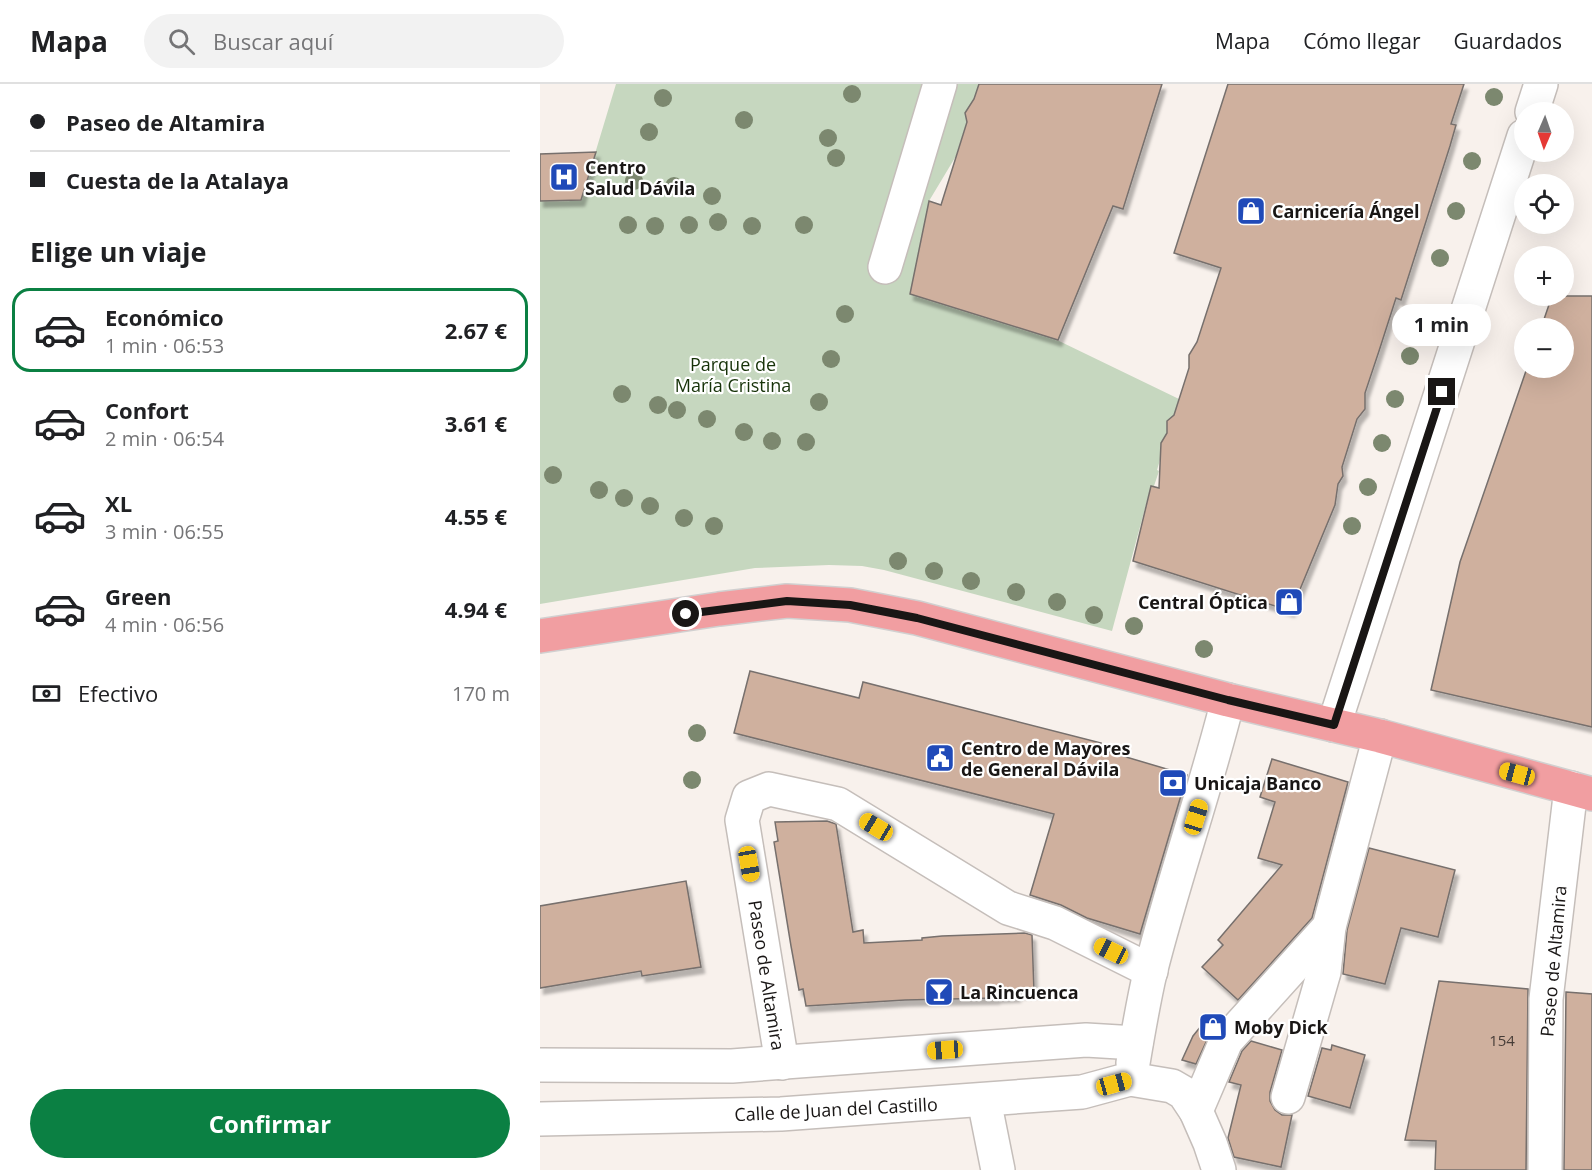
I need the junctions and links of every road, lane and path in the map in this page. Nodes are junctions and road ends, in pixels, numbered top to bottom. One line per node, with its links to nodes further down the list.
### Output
1 (940, 84): 5 (street)
2 (1541, 84): 3 (street)
3 (1535, 102)
4 (1516, 162): 8 (street)
5 (885, 267)
6 (540, 636): 7 (main road, Paseo de Altamira)
7 (1228, 700): 8 (main road, Paseo de Altamira); 12 (street)
8 (1334, 725): 9 (main road, Paseo de Altamira)
9 (1380, 736): 10 (main road, Paseo de Altamira); 11 (street)
10 (1582, 791): 23 (street, Paseo de Altamira)
11 (1329, 927): 17 (street); 19 (street)
12 (1150, 971): 13 (street); 14 (street, Paseo de Altamira)
13 (1136, 1043): 14 (street); 16 (street)
14 (782, 1063): 15 (street)
15 (540, 1065)
16 (1130, 1079): 18 (street, Calle de Juan del Castillo); 19 (street)
17 (1288, 1097)
18 (984, 1100): 20 (street, Calle de Juan del Castillo); 21 (street)
19 (1196, 1111): 22 (street)
20 (540, 1119)
21 (998, 1170)
22 (1220, 1170)
23 (1545, 1170)

